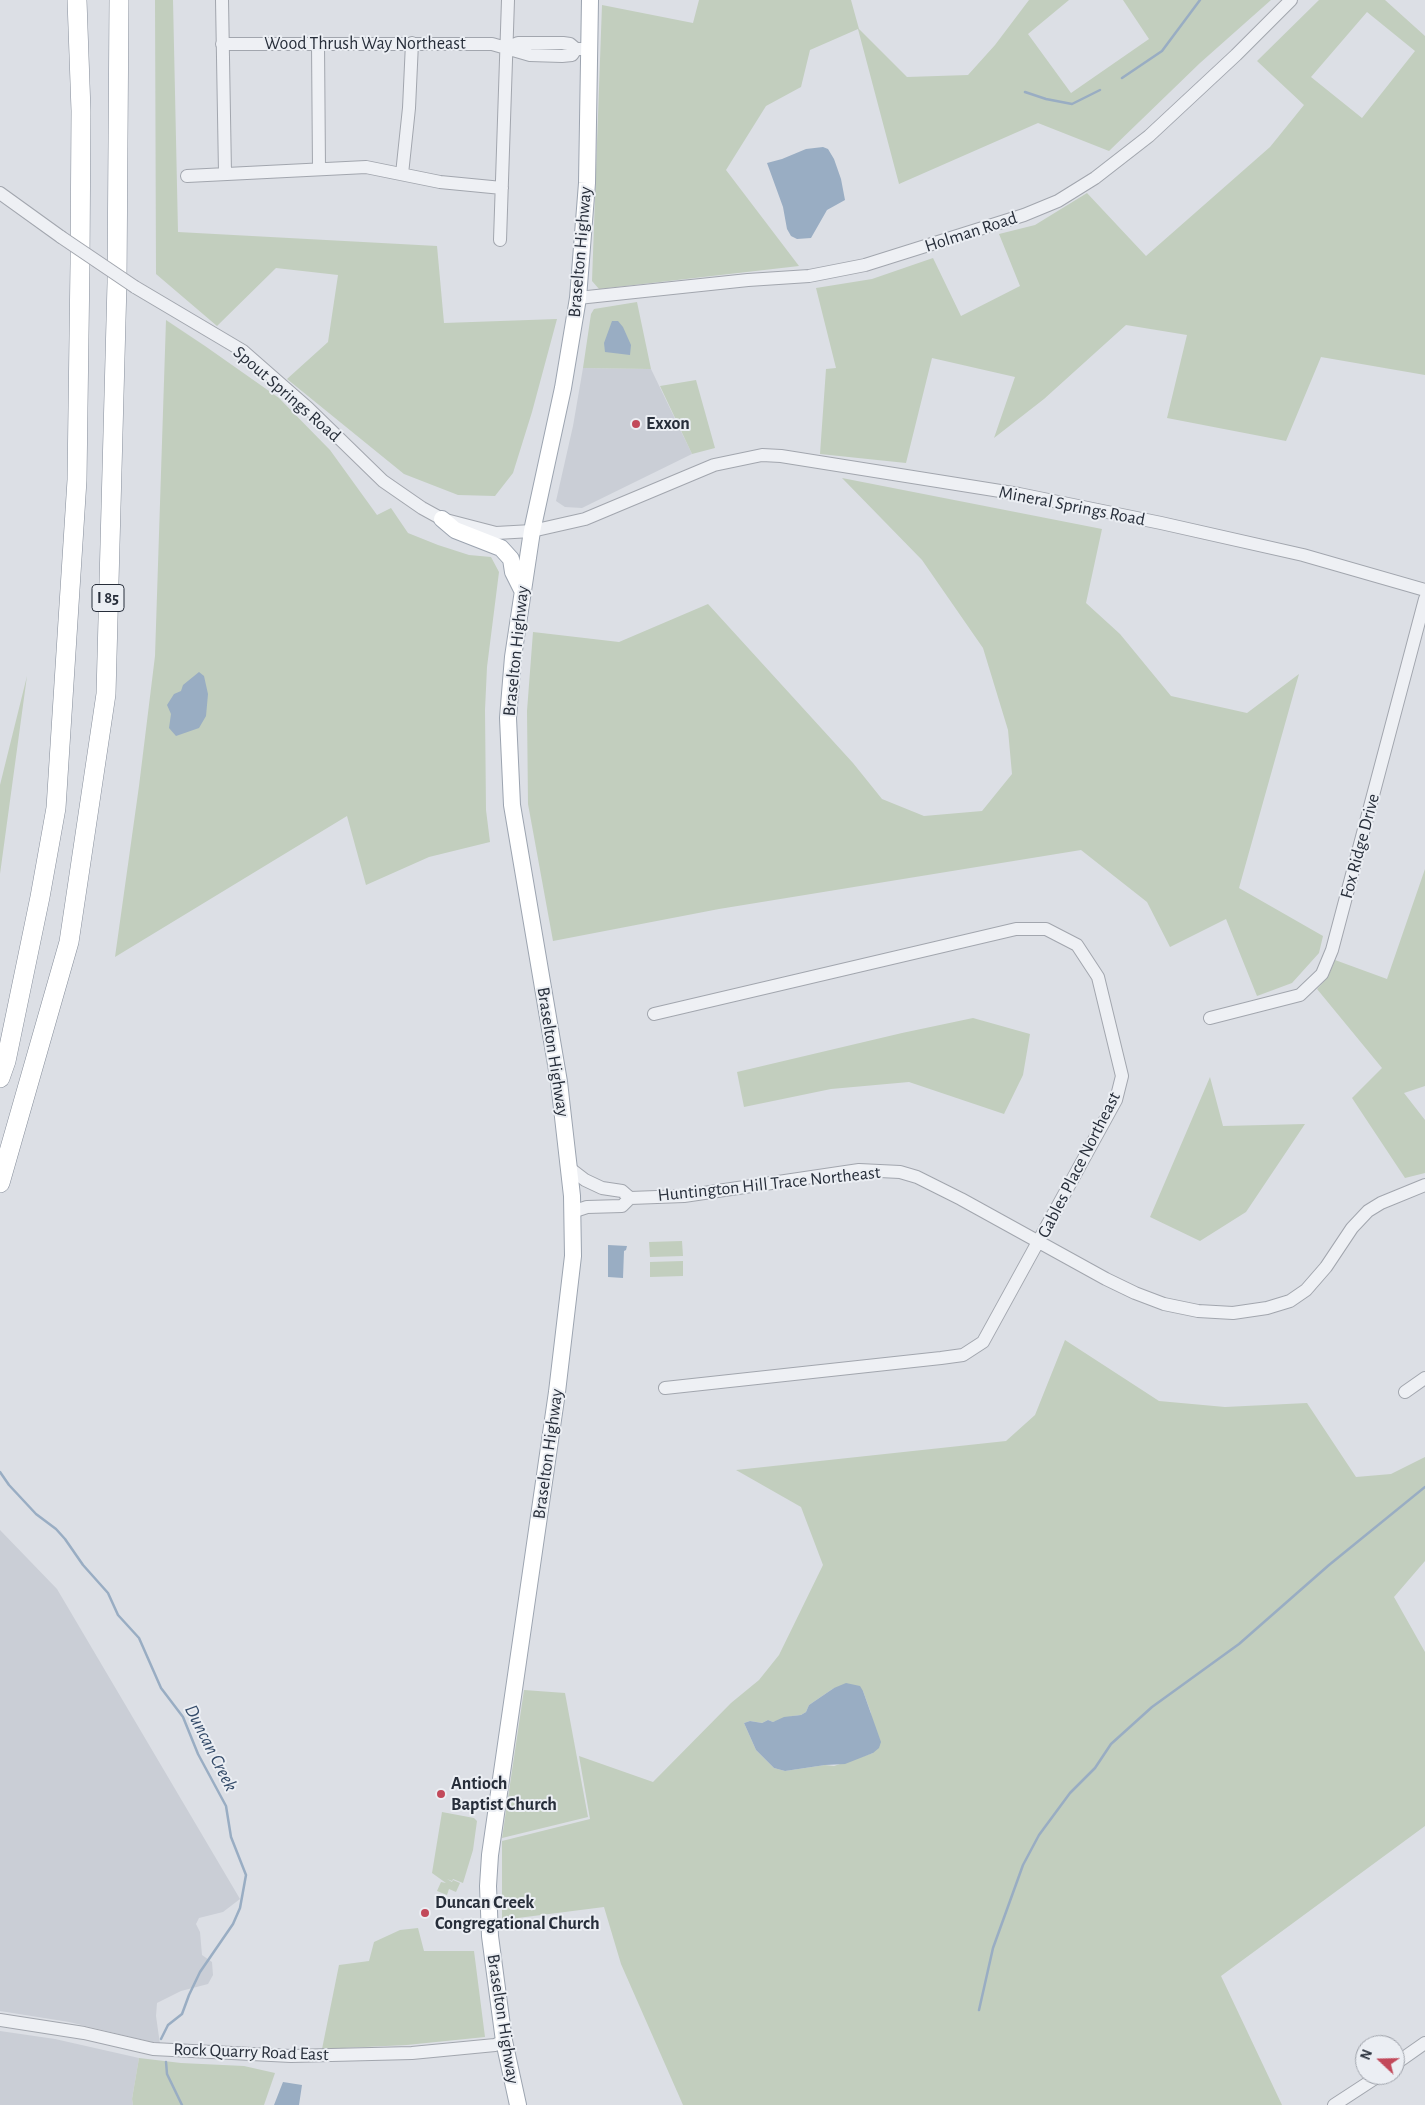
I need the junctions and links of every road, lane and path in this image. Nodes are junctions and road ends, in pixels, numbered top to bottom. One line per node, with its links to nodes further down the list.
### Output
1 (77, 0): 27 (highway, I 85)
2 (119, 0): 29 (highway, I 85)
3 (222, 0): 8 (street)
4 (508, 0): 10 (street)
5 (590, 0): 11 (main road, Braselton Highway)
6 (1291, 0): 19 (street, Holman Road)
7 (412, 43): 9 (street, Wood Thrush Way Northeast); 10 (street, Wood Thrush Way Northeast); 14 (street)
8 (222, 44): 9 (street, Wood Thrush Way Northeast); 13 (street)
9 (318, 44): 12 (street)
10 (506, 48): 11 (street); 16 (street)
11 (583, 49): 19 (main road, Braselton Highway)
12 (319, 168): 13 (street); 14 (street)
13 (225, 173): 15 (street)
14 (402, 174): 16 (street)
15 (187, 176)
16 (502, 188): 18 (street)
17 (0, 193): 20 (street, Spout Springs Road, bridge)
18 (500, 240)
19 (578, 298): 21 (main road, Braselton Highway)
20 (442, 519): 21 (street, Spout Springs Road); 22 (main road)
21 (532, 531): 22 (main road, Braselton Highway); 23 (street, Mineral Springs Road)
22 (522, 590): 28 (main road, Braselton Highway)
23 (1425, 590)
24 (1425, 599): 26 (street, Fox Ridge Drive)
25 (654, 1014): 33 (street, Gables Place Northeast)
26 (1210, 1018)
27 (0, 1078)
28 (568, 1167): 31 (street, Huntington Hill Trace Northeast); 32 (main road, Braselton Highway)
29 (0, 1183)
30 (1424, 1187): 33 (street, Huntington Hill Trace Northeast)
31 (630, 1198): 32 (street, Huntington Hill Trace Northeast); 33 (street, Huntington Hill Trace Northeast)
32 (572, 1212): 38 (main road, Braselton Highway)
33 (1040, 1242): 35 (street, Gables Place Northeast)
34 (1425, 1378): 36 (street)
35 (665, 1388)
36 (1405, 1392)
37 (0, 2020): 38 (street, Rock Quarry Road East)
38 (504, 2041): 42 (main road, Braselton Highway)
39 (1425, 2043): 40 (street)
40 (1405, 2057)
41 (1365, 2085): 43 (street)
42 (518, 2105)
43 (1334, 2105)

